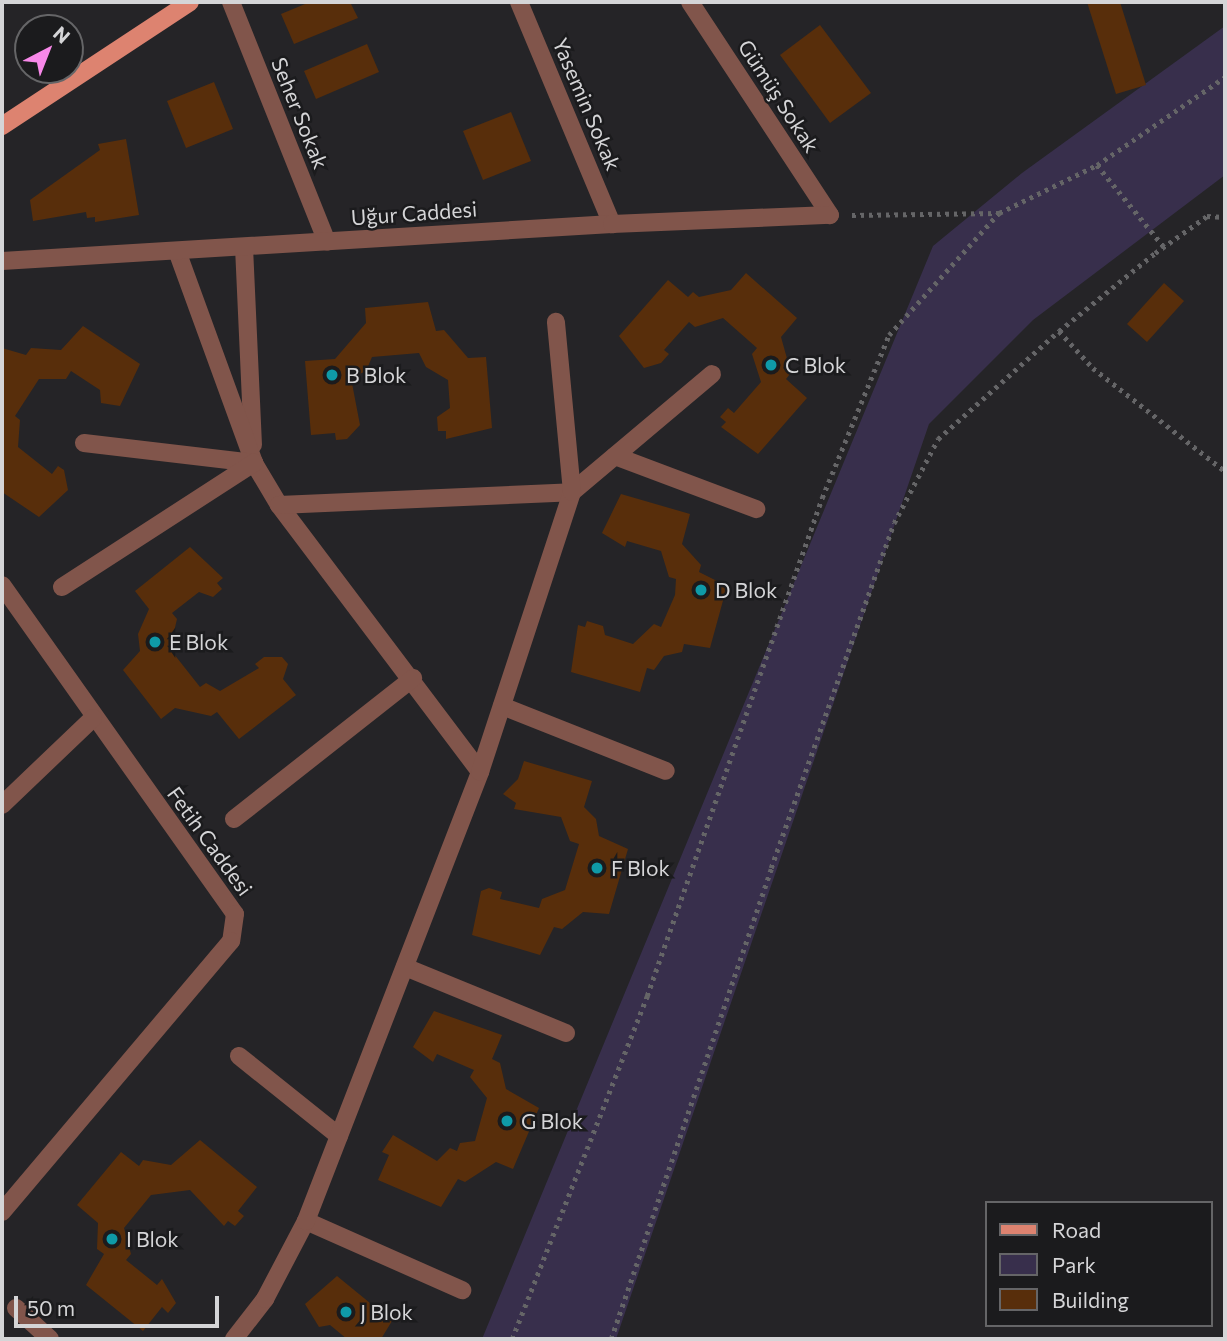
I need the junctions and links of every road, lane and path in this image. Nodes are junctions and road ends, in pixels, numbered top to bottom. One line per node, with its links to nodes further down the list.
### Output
1 (190, 2): 6 (main road)
2 (231, 2): 12 (street, Seher Sokak)
3 (519, 2): 11 (street, Yasemin Sokak)
4 (690, 2): 9 (street, Gümüş Sokak)
5 (1225, 77): 7 (path)
6 (2, 126)
7 (1097, 165): 8 (path); 14 (path)
8 (999, 213): 9 (path); 46 (path)
9 (830, 215): 11 (street, Uğur Caddesi)
10 (1225, 217): 14 (path)
11 (612, 223): 12 (street, Uğur Caddesi)
12 (327, 242): 13 (street, Uğur Caddesi)
13 (244, 247): 15 (street, Uğur Caddesi); 22 (street)
14 (1164, 247): 18 (path)
15 (177, 251): 16 (street, Uğur Caddesi); 22 (street)
16 (2, 261)
17 (556, 322): 24 (street)
18 (1059, 331): 23 (path); 47 (path)
19 (712, 374): 21 (street)
20 (84, 443): 22 (street)
21 (615, 456): 24 (street); 26 (street)
22 (254, 463): 25 (street); 28 (street)
23 (1225, 471)
24 (572, 492): 25 (street); 30 (street)
25 (279, 505): 29 (street)
26 (756, 509)
27 (2, 585): 31 (street, Fetih Caddesi)
28 (62, 587)
29 (413, 678): 33 (street); 35 (street)
30 (502, 706): 32 (street); 33 (street)
31 (93, 718): 34 (street); 40 (street, Fetih Caddesi)
32 (666, 771)
33 (480, 772): 36 (street)
34 (2, 805)
35 (234, 819)
36 (405, 967): 37 (street); 39 (street)
37 (566, 1032)
38 (239, 1055): 39 (street)
39 (339, 1136): 41 (street)
40 (2, 1212)
41 (306, 1221): 42 (street); 45 (street)
42 (462, 1290)
43 (16, 1308): 44 (street)
44 (50, 1339)
45 (234, 1339)
46 (512, 1339)
47 (611, 1339)

